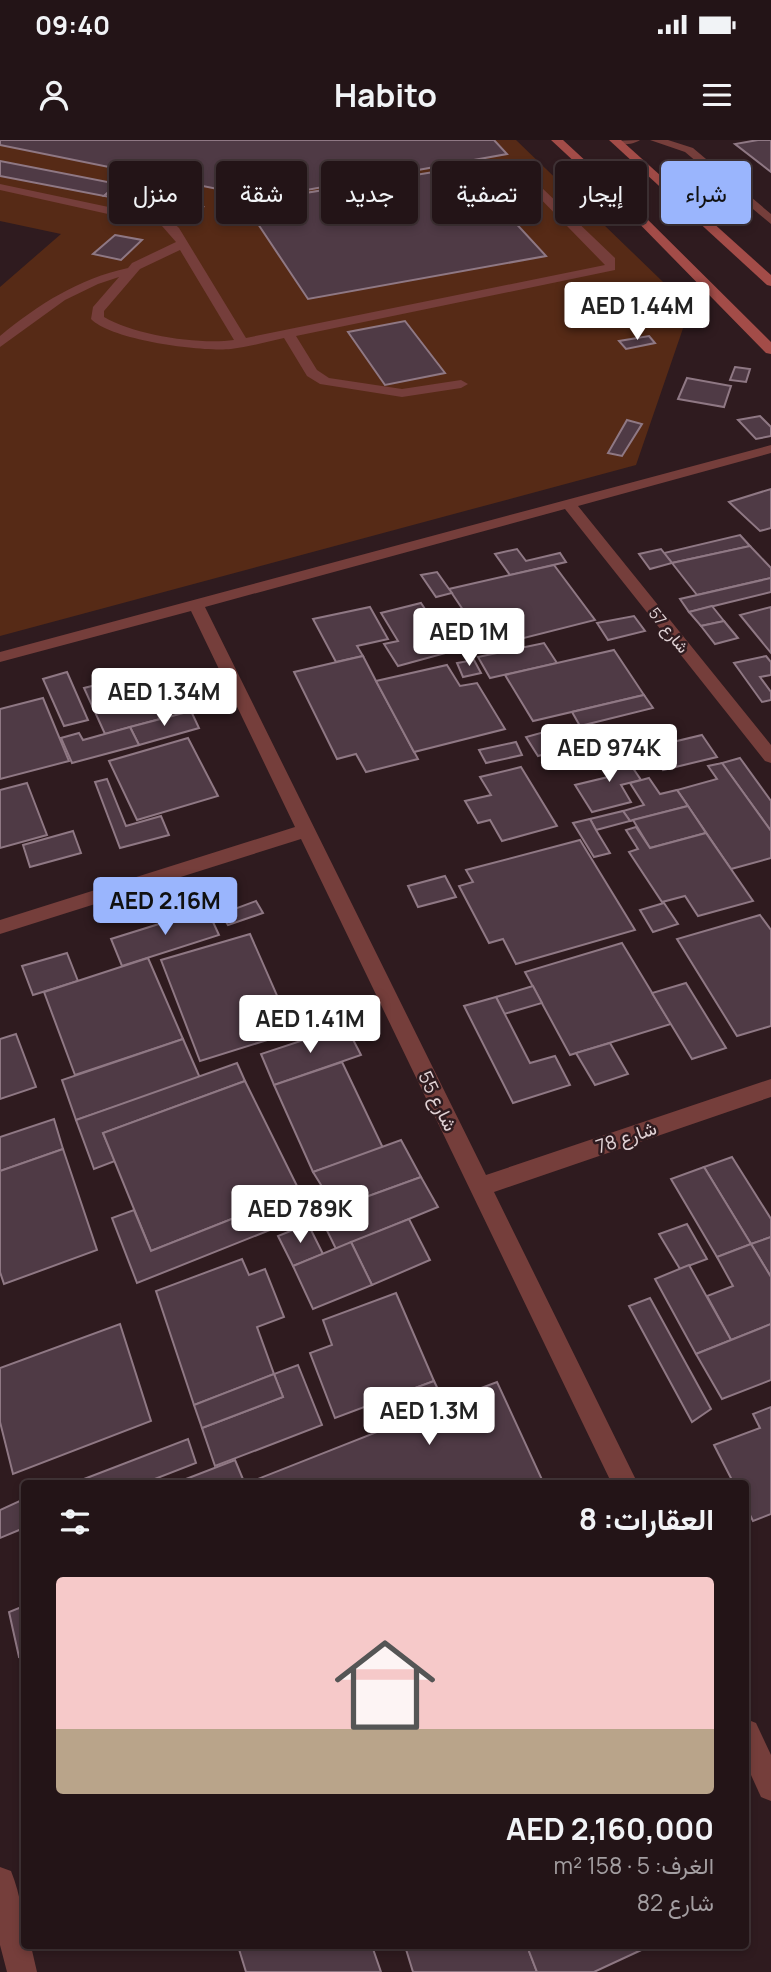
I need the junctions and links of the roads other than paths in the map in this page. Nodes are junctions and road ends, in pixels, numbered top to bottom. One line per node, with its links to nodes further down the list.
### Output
1 (557, 140): 6 (main road)
2 (634, 140): 4 (street)
3 (656, 140): 5 (street)
4 (616, 141): 15 (main road)
5 (675, 141): 10 (street)
6 (580, 161)
7 (0, 187): 13 (street)
8 (541, 193): 9 (street)
9 (555, 207)
10 (771, 220)
11 (572, 224): 16 (street)
12 (646, 224): 19 (main road)
13 (182, 244): 14 (street); 18 (street)
14 (131, 271): 17 (street); 18 (street)
15 (771, 282)
16 (288, 334): 18 (street); 20 (street)
17 (0, 343)
18 (243, 343)
19 (771, 350)
20 (461, 384)
21 (771, 449): 22 (street)
22 (568, 503): 23 (street); 25 (street, شارع 57)
23 (196, 605): 24 (street); 26 (street, شارع 55)
24 (0, 657)
25 (771, 757)
26 (306, 830): 27 (street); 29 (street, شارع 55)
27 (0, 927)
28 (771, 1088): 29 (street, شارع 78)
29 (480, 1187): 30 (street, شارع 55)
30 (623, 1480)
31 (749, 1739): 32 (street)
32 (769, 1776)
33 (0, 1882): 34 (street)
34 (22, 1972)

